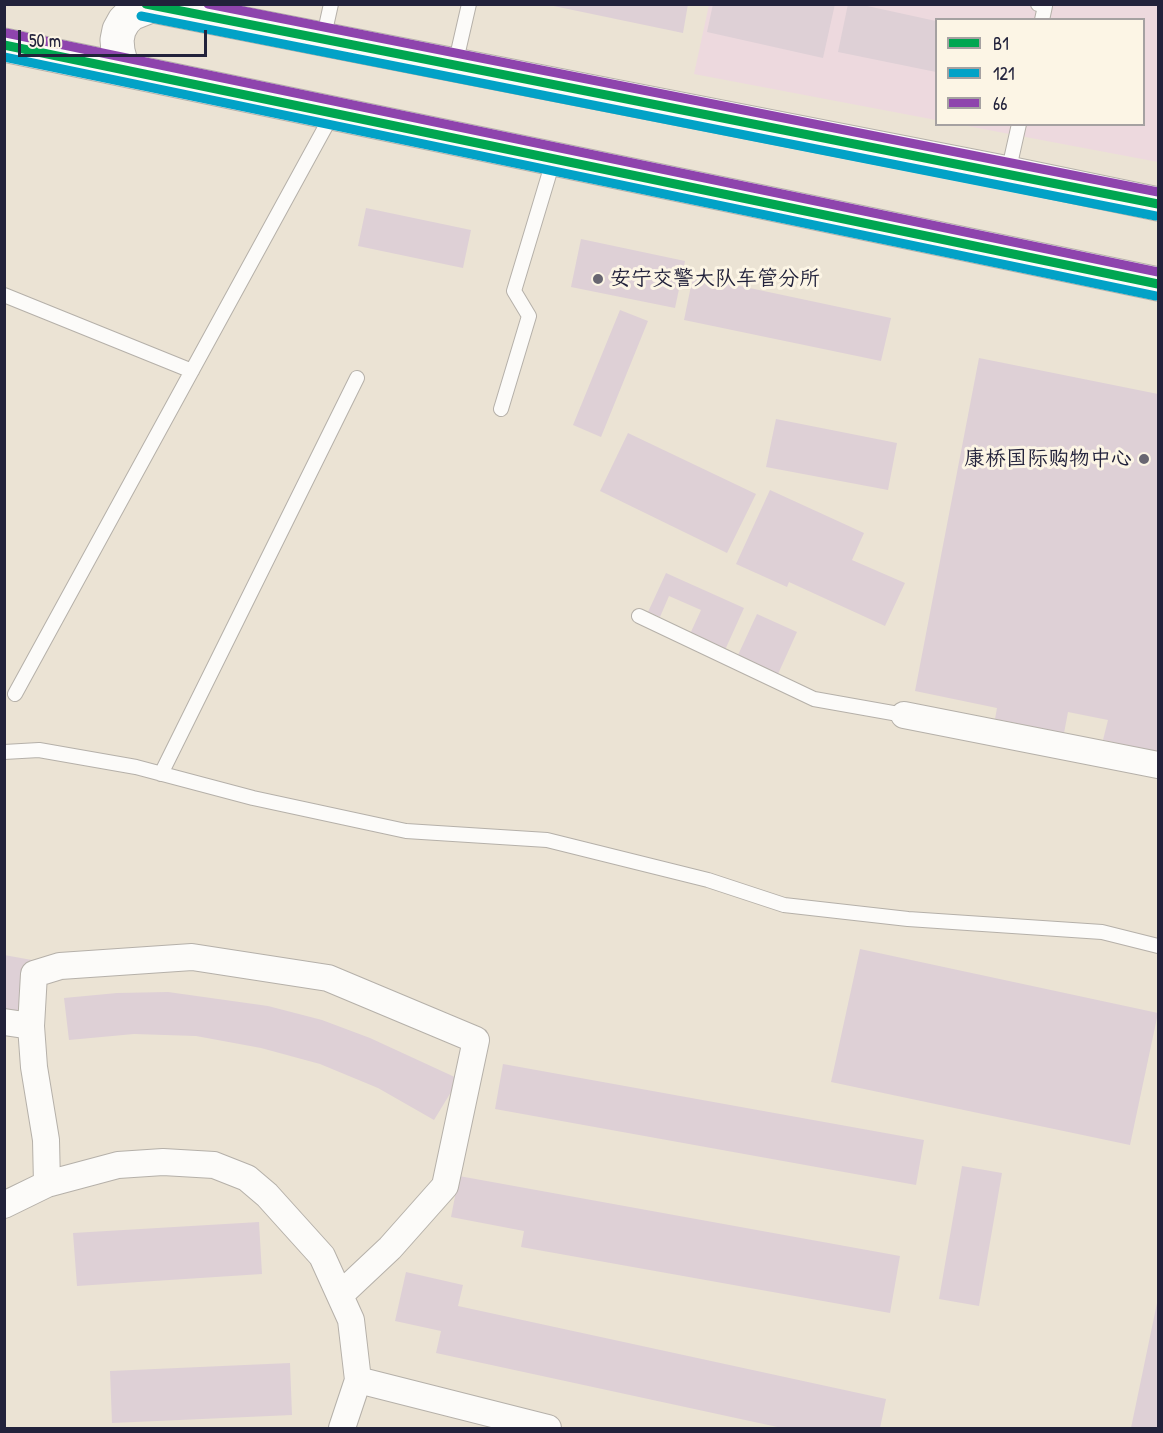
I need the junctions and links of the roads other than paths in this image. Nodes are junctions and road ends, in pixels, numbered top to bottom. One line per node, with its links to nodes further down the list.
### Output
1 (331, 4): 6 (lane)
2 (469, 4): 8 (lane)
3 (1038, 4): 5 (lane)
4 (147, 5): 6 (main road); 9 (main road)
5 (1042, 18)
6 (323, 40): 8 (main road)
7 (4, 45): 9 (main road)
8 (455, 65): 13 (main road)
9 (128, 70): 10 (main road)
10 (333, 113): 12 (main road); 17 (lane)
11 (1019, 126): 13 (lane)
12 (554, 158): 15 (main road); 19 (lane)
13 (1008, 172): 14 (main road)
14 (1158, 204)
15 (1158, 284)
16 (4, 295): 17 (lane)
17 (192, 371): 21 (lane)
18 (357, 378): 25 (lane)
19 (501, 409)
20 (639, 616): 22 (lane)
21 (15, 694)
22 (904, 715): 24 (street)
23 (4, 752): 25 (lane)
24 (1158, 765)
25 (161, 774): 26 (lane)
26 (1158, 946)
27 (4, 1022): 28 (street)
28 (31, 1026): 29 (street); 31 (street)
29 (47, 1184): 30 (street); 31 (street)
30 (4, 1205)
31 (340, 1295): 32 (street)
32 (358, 1380): 33 (street); 34 (street)
33 (342, 1428)
34 (548, 1428)

